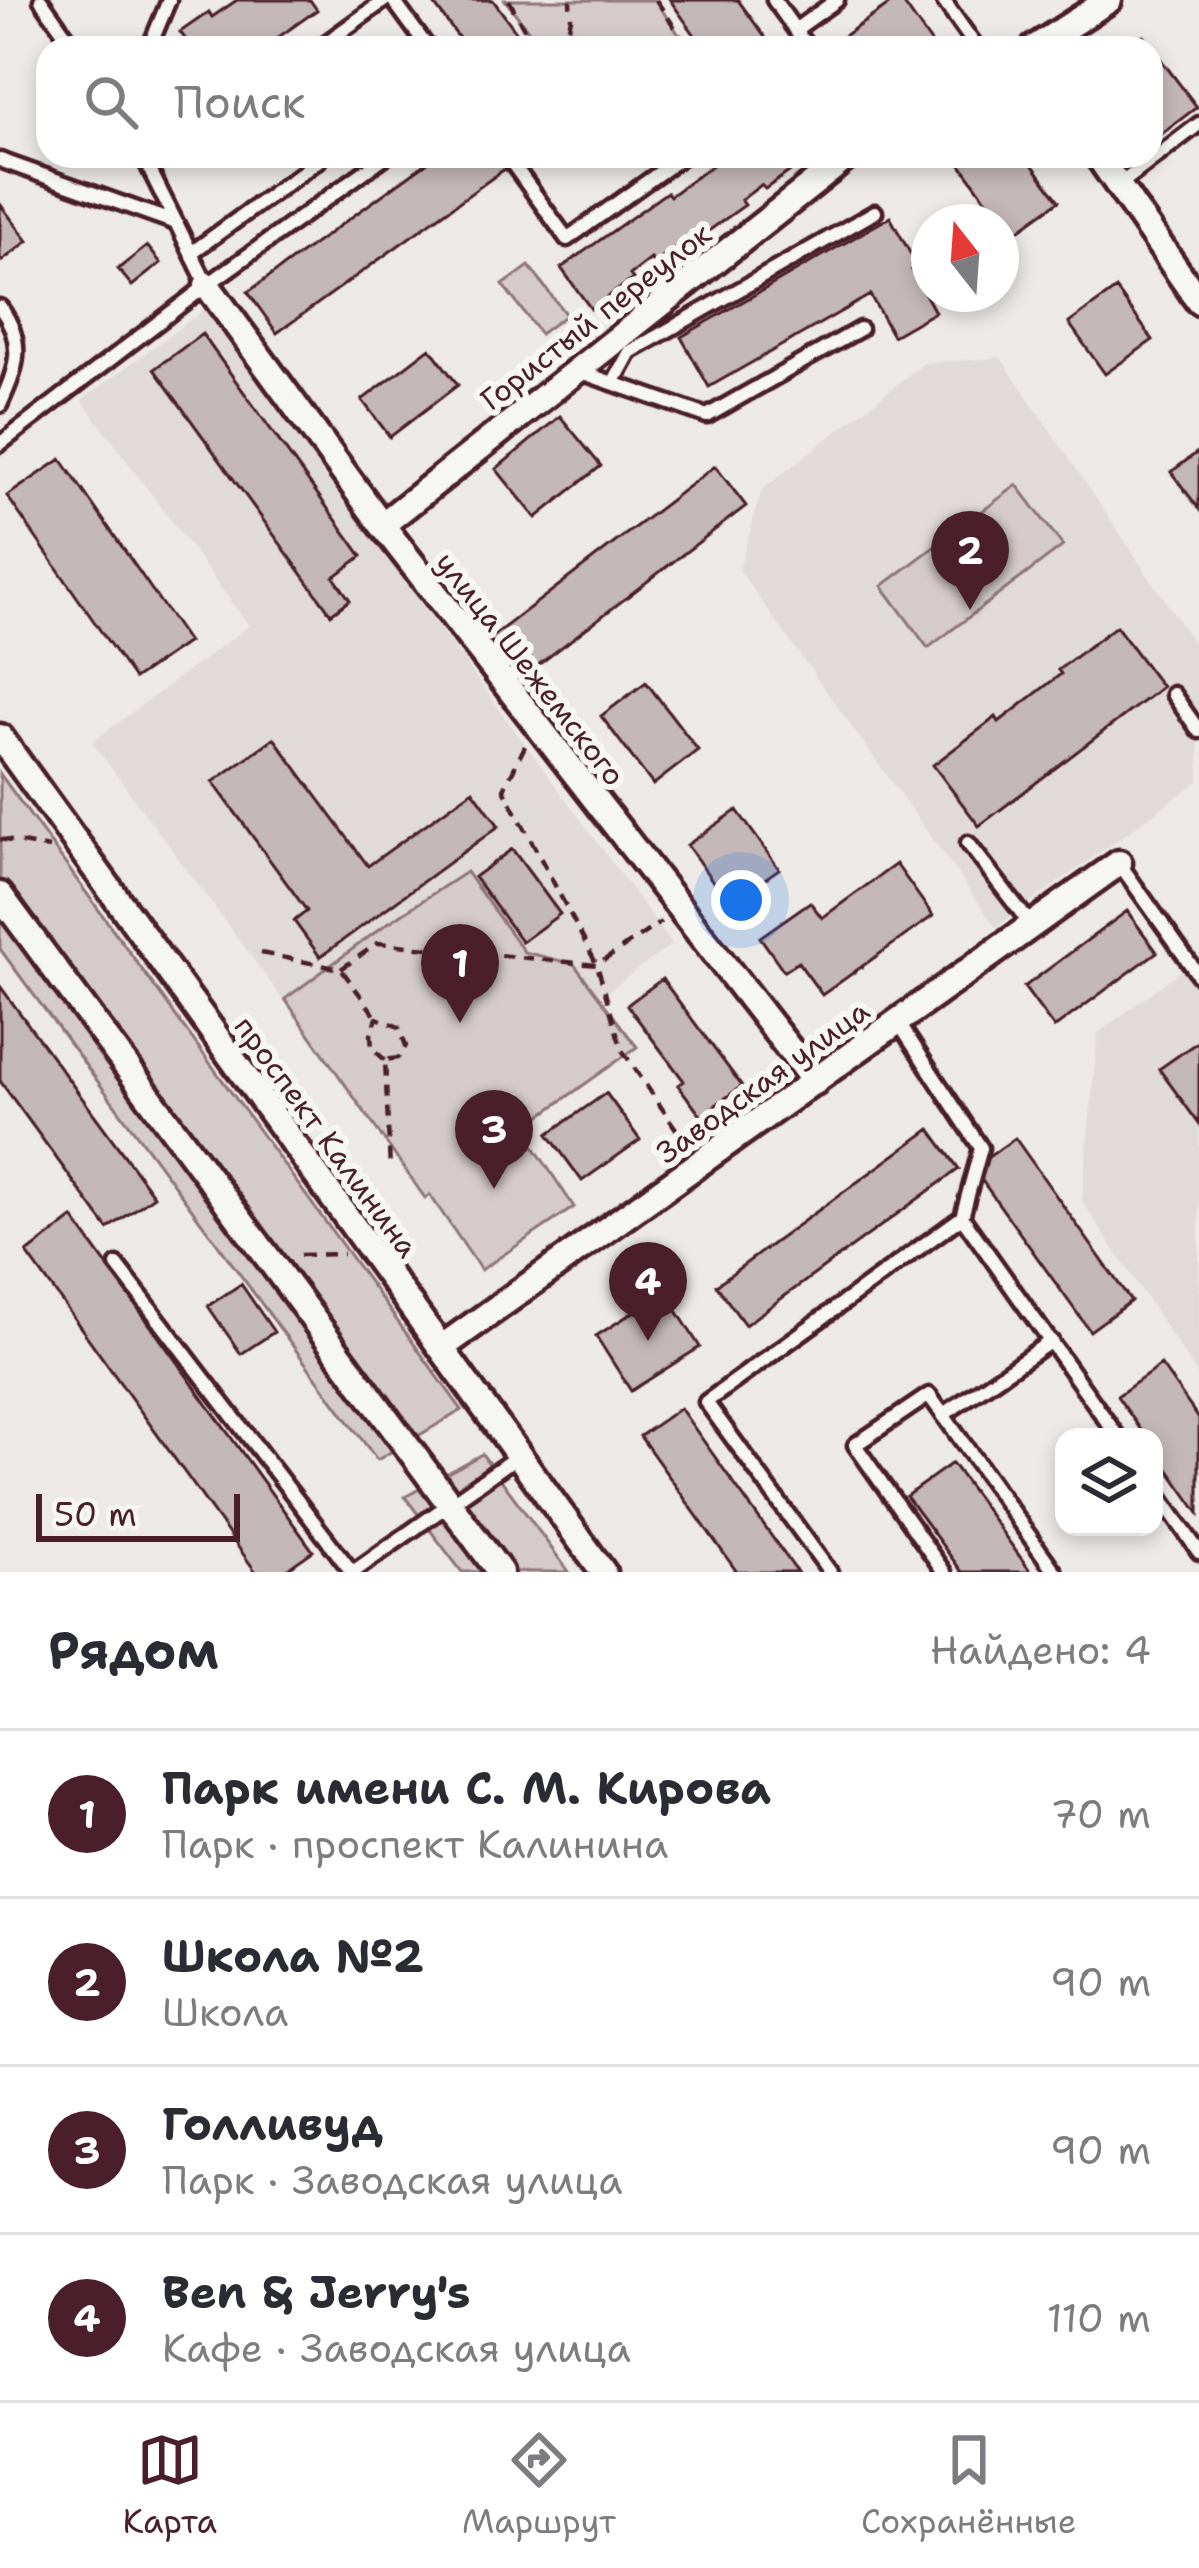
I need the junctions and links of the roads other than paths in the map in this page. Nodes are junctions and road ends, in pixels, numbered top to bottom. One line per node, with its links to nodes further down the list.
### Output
1 (41, 0): 9 (lane)
2 (169, 0): 10 (lane)
3 (389, 0): 11 (lane); 12 (lane)
4 (774, 0): 8 (lane)
5 (837, 0): 8 (lane)
6 (943, 0): 14 (lane)
7 (1109, 0): 15 (street)
8 (795, 30): 13 (lane)
9 (66, 36)
10 (153, 36)
11 (336, 36)
12 (418, 36)
13 (799, 36)
14 (968, 36)
15 (1053, 36)
16 (1199, 124): 17 (lane)
17 (1163, 151)
18 (0, 160): 29 (lane)
19 (149, 168): 29 (lane)
20 (308, 168): 30 (lane)
21 (369, 168): 31 (lane)
22 (515, 168): 23 (lane)
23 (666, 168)
24 (833, 168): 35 (street, Гористый переулок)
25 (1106, 168): 27 (street)
26 (1141, 168): 27 (lane)
27 (1119, 185): 32 (street)
28 (875, 212): 36 (lane)
29 (176, 223): 30 (lane)
30 (191, 253): 31 (lane)
31 (207, 285): 38 (lane); 39 (street, улица Шежемского)
32 (1199, 302)
33 (0, 307): 37 (lane)
34 (860, 329): 36 (lane)
35 (577, 370): 36 (lane); 39 (street, Гористый переулок)
36 (613, 383)
37 (0, 405)
38 (2, 438)
39 (382, 525): 49 (street, улица Шежемского)
40 (1173, 694): 41 (lane)
41 (1199, 731)
42 (0, 737): 53 (street, проспект Калинина)
43 (968, 843): 46 (lane)
44 (1119, 863): 46 (street, Заводская улица); 47 (lane)
45 (0, 895): 58 (street)
46 (1031, 926): 48 (street, Заводская улица)
47 (1199, 976)
48 (898, 1022): 49 (street, Заводская улица); 50 (lane)
49 (815, 1082): 53 (street, Заводская улица)
50 (962, 1216): 52 (lane); 63 (lane)
51 (117, 1265): 60 (lane)
52 (1051, 1341): 54 (lane); 55 (lane)
53 (441, 1348): 56 (street, проспект Калинина)
54 (944, 1415): 64 (lane); 65 (lane)
55 (1112, 1428)
56 (519, 1456): 58 (lane); 62 (street, проспект Калинина)
57 (1163, 1501): 59 (lane)
58 (449, 1504): 60 (lane); 61 (street)
59 (1199, 1552)
60 (352, 1572)
61 (500, 1572)
62 (603, 1572)
63 (830, 1572)
64 (944, 1572)
65 (1055, 1572)

